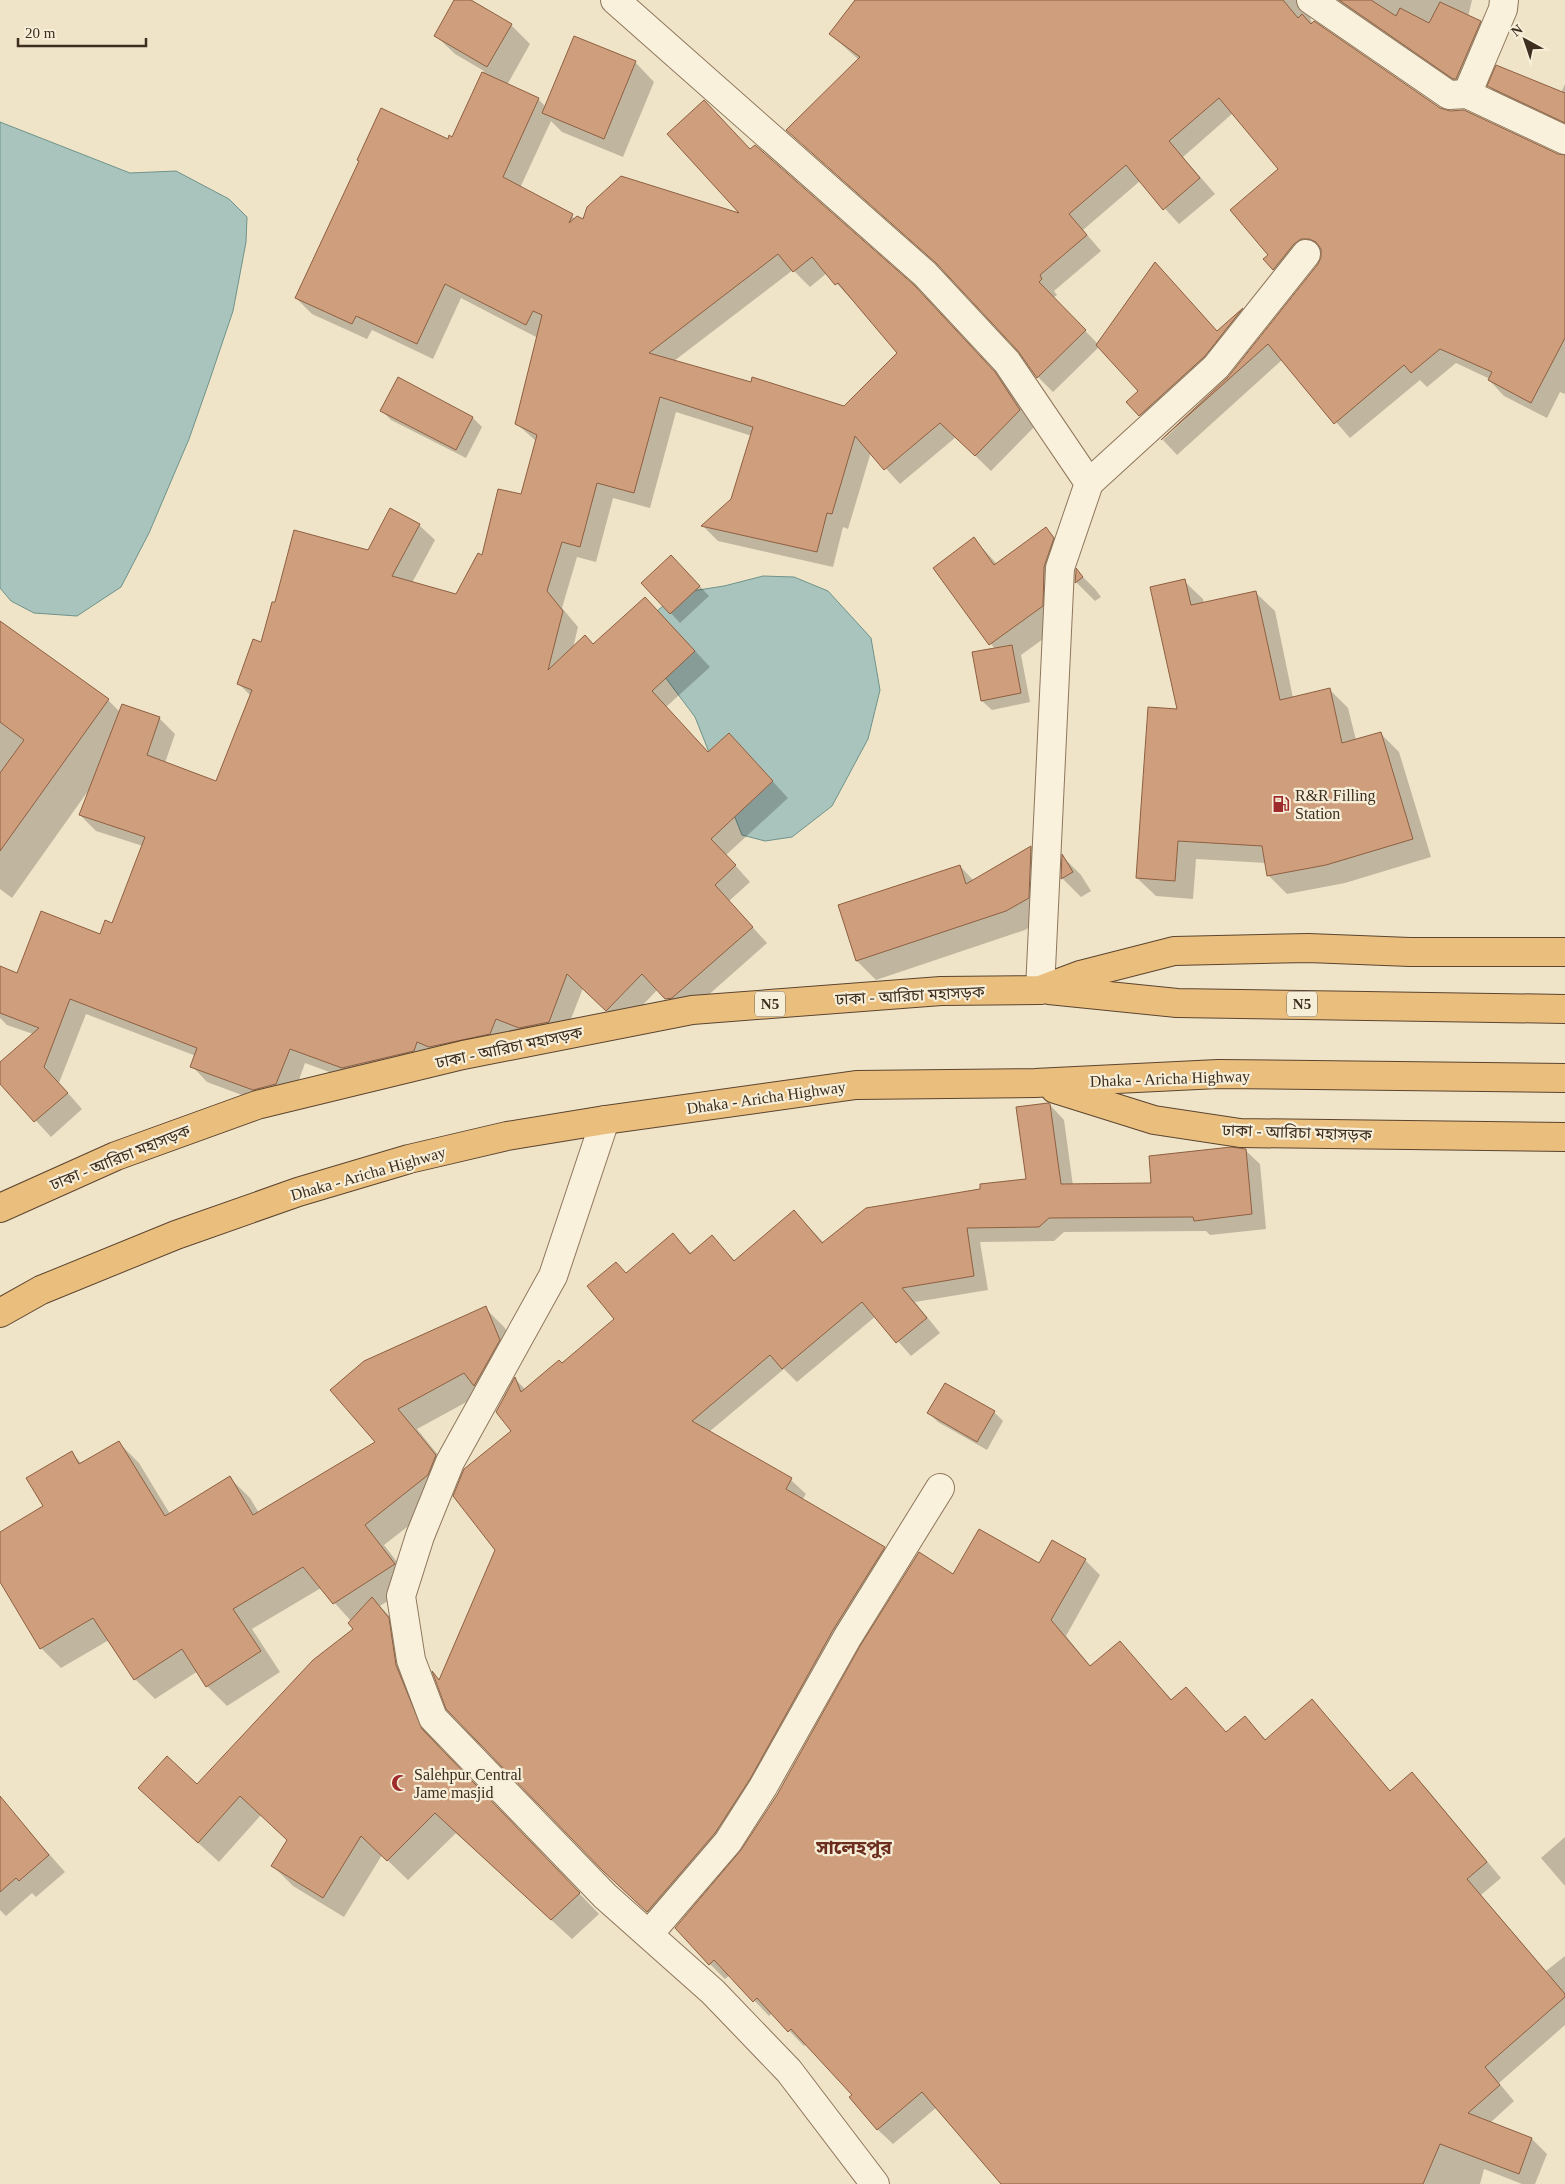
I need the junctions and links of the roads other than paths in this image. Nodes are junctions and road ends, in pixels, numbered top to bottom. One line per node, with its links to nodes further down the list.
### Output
1 (615, 0): 7 (street)
2 (1311, 0): 4 (street)
3 (1504, 0): 4 (street)
4 (1467, 94): 5 (street)
5 (1565, 140)
6 (1306, 254): 7 (street)
7 (1089, 483): 9 (street)
8 (1565, 952): 9 (highway, ঢাকা - আরিচা মহাসড়ক / N5)
9 (1040, 990): 10 (highway, ঢাকা - আরিচা মহাসড়ক / N5); 15 (highway, ঢাকা - আরিচা মহাসড়ক / N5)
10 (1565, 1008)
11 (1565, 1078): 12 (highway, Dhaka - Aricha Highway)
12 (1035, 1083): 13 (highway, Dhaka - Aricha Highway); 14 (highway, ঢাকা - আরিচা মহাসড়ক)
13 (605, 1120): 16 (highway, Dhaka - Aricha Highway); 18 (street)
14 (1565, 1137)
15 (0, 1208)
16 (0, 1313)
17 (940, 1488): 18 (street)
18 (649, 1934): 19 (street)
19 (875, 2184)

